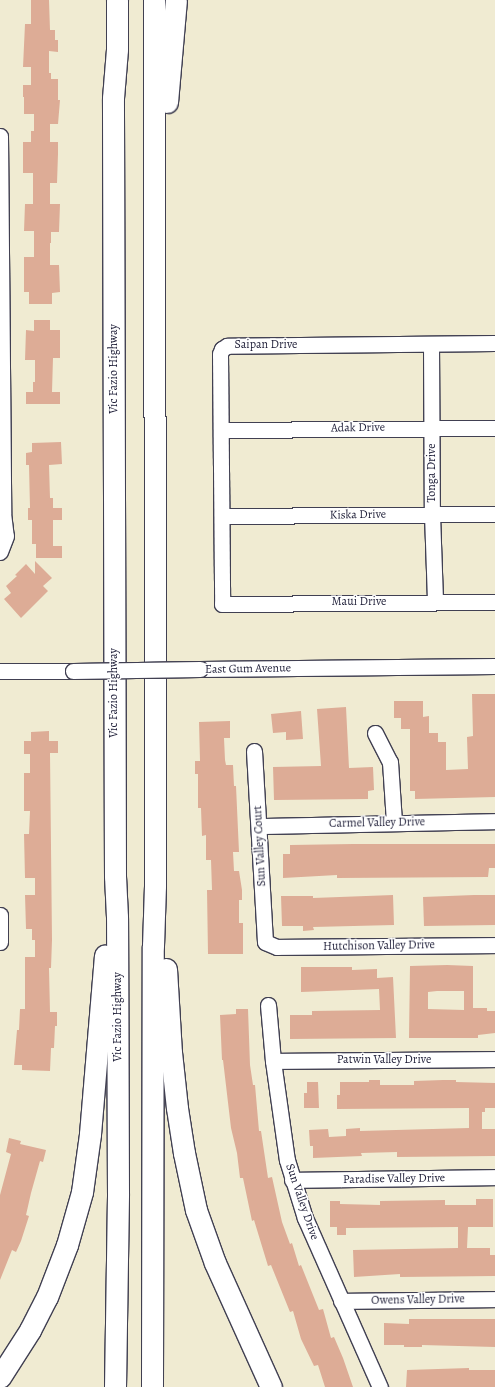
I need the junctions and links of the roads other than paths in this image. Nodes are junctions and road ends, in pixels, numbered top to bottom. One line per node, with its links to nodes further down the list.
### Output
1 (102, 0): 5 (highway)
2 (117, 0): 5 (highway, Vic Fazio Highway)
3 (154, 0): 7 (highway)
4 (176, 0): 7 (highway)
5 (113, 98): 28 (highway, Vic Fazio Highway)
6 (0, 136): 8 (street)
7 (155, 204): 29 (highway)
8 (1, 236): 17 (street)
9 (495, 343): 10 (street, Saipan Drive)
10 (431, 344): 11 (street, Tonga Drive); 13 (street, Saipan Drive)
11 (433, 428): 12 (street, Adak Drive); 13 (street, Adak Drive); 14 (street, Tonga Drive)
12 (495, 428)
13 (221, 430): 16 (street, Saipan Drive)
14 (432, 514): 15 (street, Kiska Drive); 16 (street, Kiska Drive); 18 (street, Tonga Drive)
15 (495, 514)
16 (222, 516): 20 (street, Saipan Drive)
17 (0, 552)
18 (435, 602): 19 (street, Maui Drive); 20 (street, Maui Drive)
19 (495, 602)
20 (222, 604)
21 (495, 666): 22 (street, East Gum Avenue, bridge)
22 (0, 671)
23 (375, 733): 26 (street)
24 (254, 751): 27 (street, Sun Valley Court)
25 (495, 821): 26 (street, Carmel Valley Drive)
26 (394, 822): 27 (street, Carmel Valley Drive)
27 (259, 826): 33 (street, Sun Valley Court)
28 (114, 876): 42 (highway); 43 (highway, Vic Fazio Highway)
29 (155, 886): 44 (highway); 45 (highway)
30 (0, 915): 31 (street)
31 (0, 936): 32 (street)
32 (0, 942)
33 (265, 942): 34 (street, Hutchison Valley Drive)
34 (495, 945)
35 (268, 1005): 37 (street, Sun Valley Drive)
36 (495, 1059): 37 (street, Patwin Valley Drive)
37 (273, 1061): 39 (street, Sun Valley Drive)
38 (495, 1177): 39 (street, Paradise Valley Drive)
39 (292, 1180): 41 (street, Sun Valley Drive)
40 (495, 1299): 41 (street, Owens Valley Drive)
41 (341, 1301): 46 (street, Sun Valley Drive)
42 (0, 1377)
43 (115, 1387)
44 (152, 1387)
45 (271, 1387)
46 (380, 1387)

